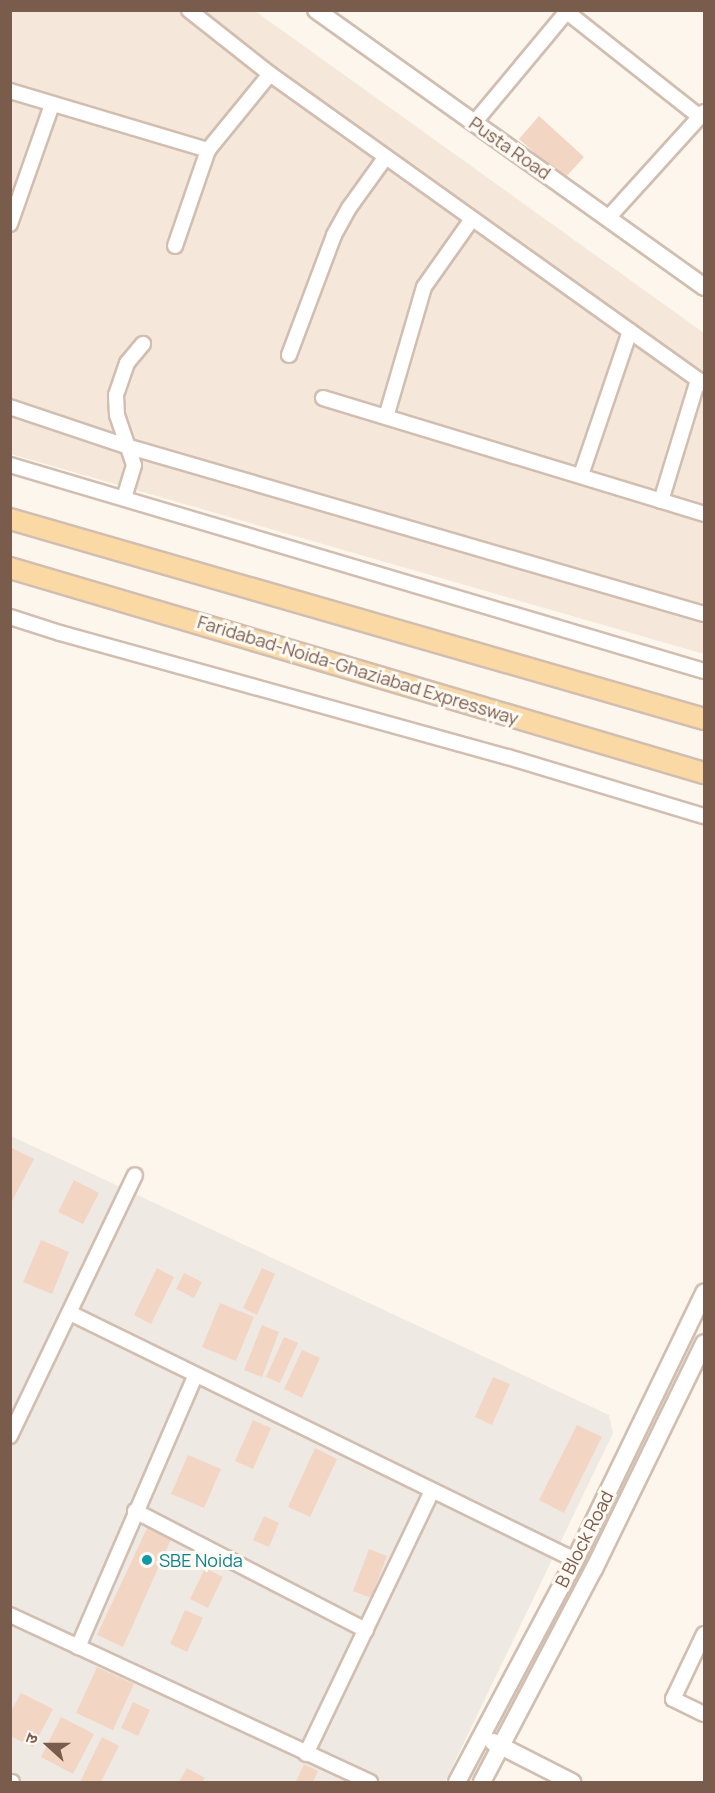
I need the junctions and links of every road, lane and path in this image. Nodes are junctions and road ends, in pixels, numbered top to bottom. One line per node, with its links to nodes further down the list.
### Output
1 (189, 10): 4 (street)
2 (316, 10): 8 (street, Pusta Road)
3 (568, 11): 7 (street); 8 (street)
4 (270, 74): 9 (street); 10 (street)
5 (10, 91): 6 (street)
6 (52, 105): 9 (street); 13 (street)
7 (702, 114): 11 (street)
8 (474, 123): 11 (street, Pusta Road)
9 (208, 150): 14 (street)
10 (386, 158): 12 (street); 18 (street)
11 (608, 218): 15 (street, Pusta Road)
12 (472, 219): 16 (street); 22 (street)
13 (11, 224)
14 (175, 246)
15 (705, 286)
16 (630, 332): 19 (street); 25 (street)
17 (143, 344): 23 (street)
18 (289, 355)
19 (701, 382): 27 (street)
20 (323, 398): 22 (street)
21 (10, 407): 23 (street)
22 (386, 417): 25 (street)
23 (126, 446): 26 (street); 31 (street)
24 (10, 465): 26 (street)
25 (581, 475): 27 (street)
26 (124, 498): 33 (street)
27 (662, 501): 28 (street)
28 (705, 514)
29 (10, 519): 34 (main road)
30 (10, 568): 35 (main road, Faridabad-Noida-Ghaziabad Expressway)
31 (705, 614)
32 (10, 617): 36 (street)
33 (705, 671)
34 (705, 719)
35 (705, 773)
36 (705, 816)
37 (135, 1175): 39 (street)
38 (705, 1293): 45 (street, B Block Road)
39 (70, 1313): 41 (street); 42 (street)
40 (705, 1343): 52 (street, B Block Road)
41 (195, 1376): 43 (street); 44 (street)
42 (10, 1436)
43 (432, 1491): 45 (street); 47 (street)
44 (135, 1511): 47 (street); 49 (street)
45 (574, 1560): 51 (street, B Block Road)
46 (10, 1616): 49 (street)
47 (366, 1630): 53 (street)
48 (705, 1634): 50 (street)
49 (78, 1647): 53 (street)
50 (705, 1714)
51 (482, 1736): 52 (street); 54 (street, B Block Road)
52 (502, 1747): 55 (street, B Block Road); 57 (street)
53 (306, 1754): 56 (street)
54 (460, 1775): 55 (street)
55 (487, 1781)
56 (370, 1782)
57 (572, 1782)

